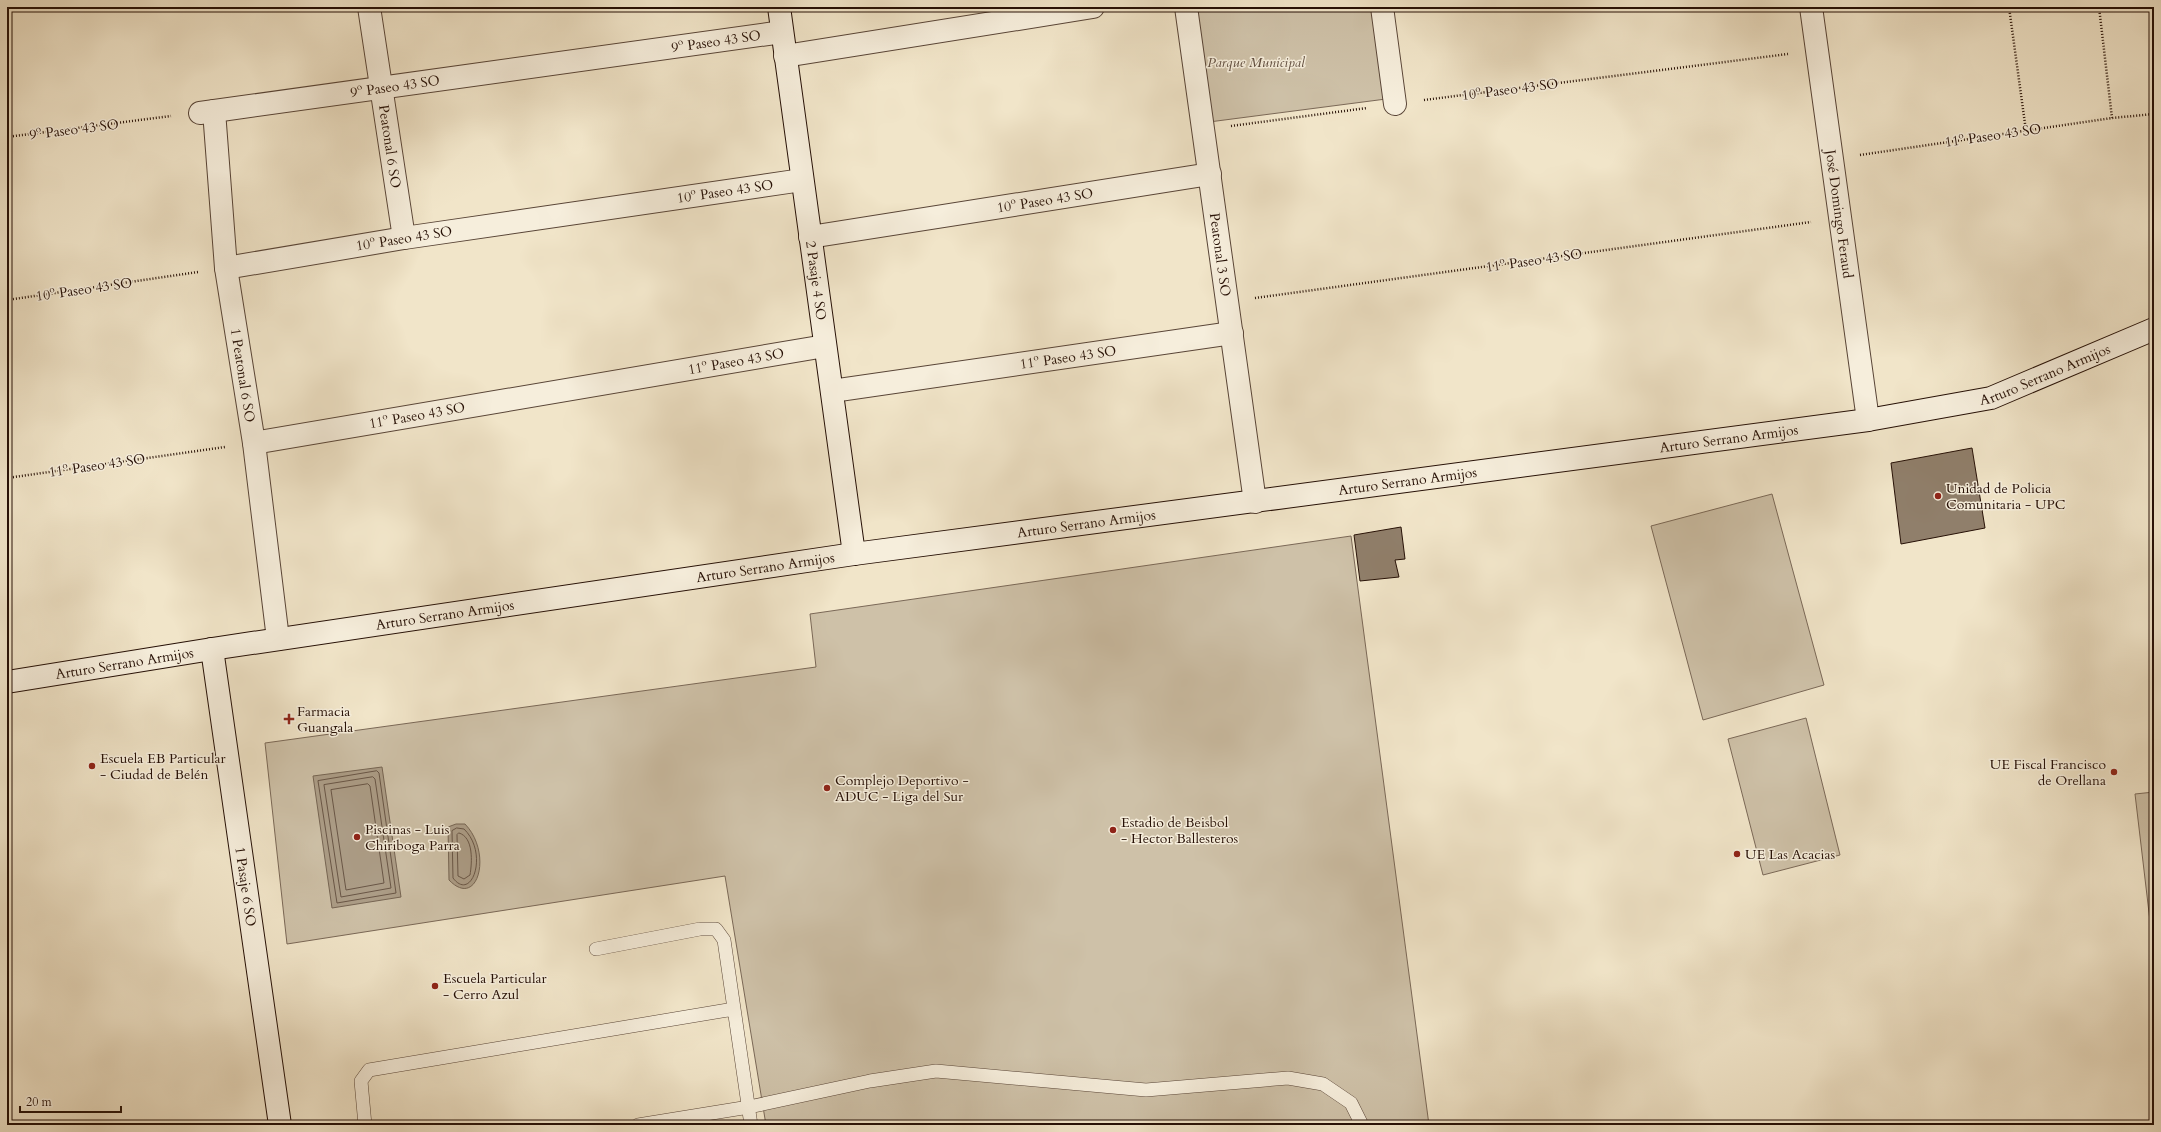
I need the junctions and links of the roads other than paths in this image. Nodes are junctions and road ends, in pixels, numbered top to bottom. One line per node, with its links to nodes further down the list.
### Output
1 (369, 7): 9 (street, Peatonal 6 SO)
2 (778, 7): 7 (street, 2 Pasaje 4 SO)
3 (1093, 7): 8 (street)
4 (1186, 7): 12 (street, Peatonal 3 SO)
5 (1382, 7): 10 (street)
6 (1811, 7): 21 (street, José Domingo Feraud)
7 (782, 32): 8 (street, 2 Pasaje 4 SO); 9 (street, 9º Paseo 43 SO)
8 (785, 56): 13 (street, 2 Pasaje 4 SO)
9 (381, 88): 11 (street, 9º Paseo 43 SO); 15 (street, Peatonal 6 SO)
10 (1395, 104)
11 (207, 112): 16 (street, 1 Peatonal 6 SO)
12 (1210, 174): 14 (street, 10º Paseo 43 SO); 18 (street, Peatonal 3 SO)
13 (802, 180): 14 (street, 2 Pasaje 4 SO); 15 (street, 10º Paseo 43 SO)
14 (810, 237): 19 (street, 2 Pasaje 4 SO)
15 (404, 238): 16 (street, 10º Paseo 43 SO)
16 (226, 268): 22 (street, 1 Peatonal 6 SO)
17 (2154, 329): 21 (street, Arturo Serrano Armijos)
18 (1232, 333): 20 (street, 11º Paseo 43 SO); 23 (street, Peatonal 3 SO)
19 (826, 346): 20 (street, 2 Pasaje 4 SO); 22 (street, 11º Paseo 43 SO)
20 (832, 392): 24 (street, 2 Pasaje 4 SO)
21 (1868, 420): 23 (street, Arturo Serrano Armijos)
22 (254, 443): 25 (street, 1 Peatonal 6 SO)
23 (1255, 502): 24 (street, Arturo Serrano Armijos)
24 (854, 554): 25 (street, Arturo Serrano Armijos)
25 (278, 639): 26 (street, Arturo Serrano Armijos)
26 (212, 649): 27 (street, Arturo Serrano Armijos); 31 (street, 1 Pasaje 6 SO)
27 (7, 682)
28 (596, 949): 29 (lane)
29 (734, 1009): 30 (lane); 32 (lane)
30 (749, 1108): 33 (lane); 34 (lane); 35 (lane)
31 (280, 1125)
32 (365, 1125)
33 (638, 1125)
34 (751, 1125)
35 (1362, 1125)

